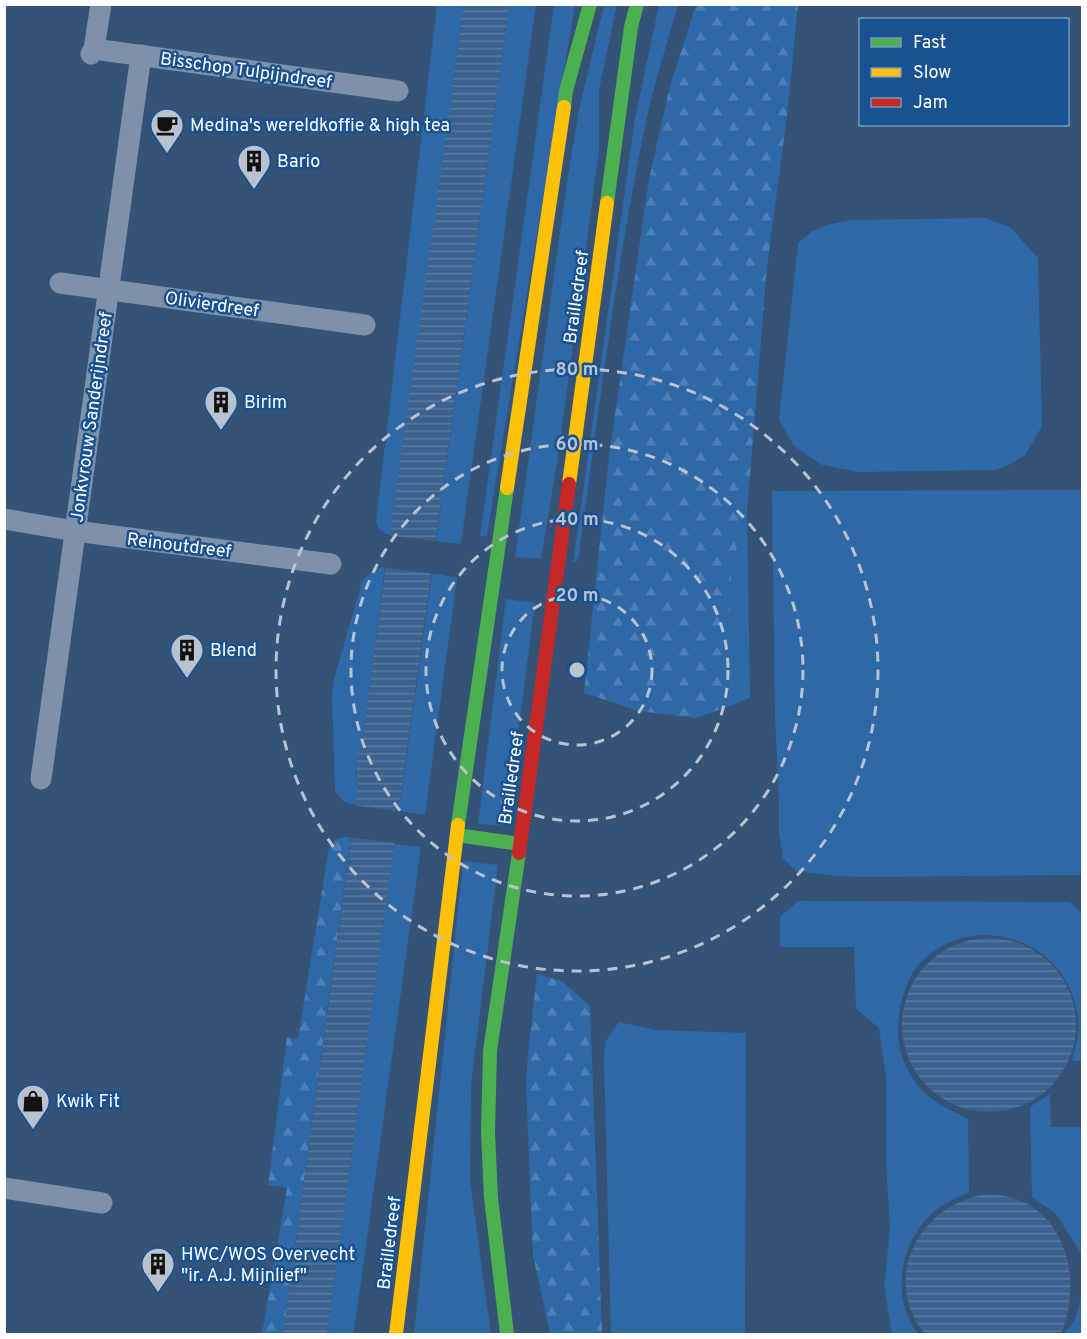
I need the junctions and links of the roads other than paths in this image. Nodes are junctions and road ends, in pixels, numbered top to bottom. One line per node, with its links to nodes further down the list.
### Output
1 (101, 4): 4 (street, Bisschop Tulpijndreef)
2 (590, 4): 13 (main road, Brailledreef)
3 (637, 4): 14 (main road, Brailledreef)
4 (141, 55): 5 (street, Bisschop Tulpijndreef); 7 (street, Jonkvrouw Sanderijndreef)
5 (398, 91)
6 (60, 283): 7 (street, Olivierdreef)
7 (109, 289): 8 (street, Olivierdreef); 10 (street, Jonkvrouw Sanderijndreef)
8 (365, 325)
9 (4, 519): 10 (street, Reinoutdreef)
10 (75, 531): 11 (street, Reinoutdreef); 12 (street, Jonkvrouw Sanderijndreef)
11 (331, 564)
12 (41, 779)
13 (457, 835): 14 (main road, Brailledreef); 17 (main road, Brailledreef)
14 (520, 844): 18 (main road, Brailledreef)
15 (4, 1188): 16 (street)
16 (102, 1203)
17 (396, 1335)
18 (507, 1335)

